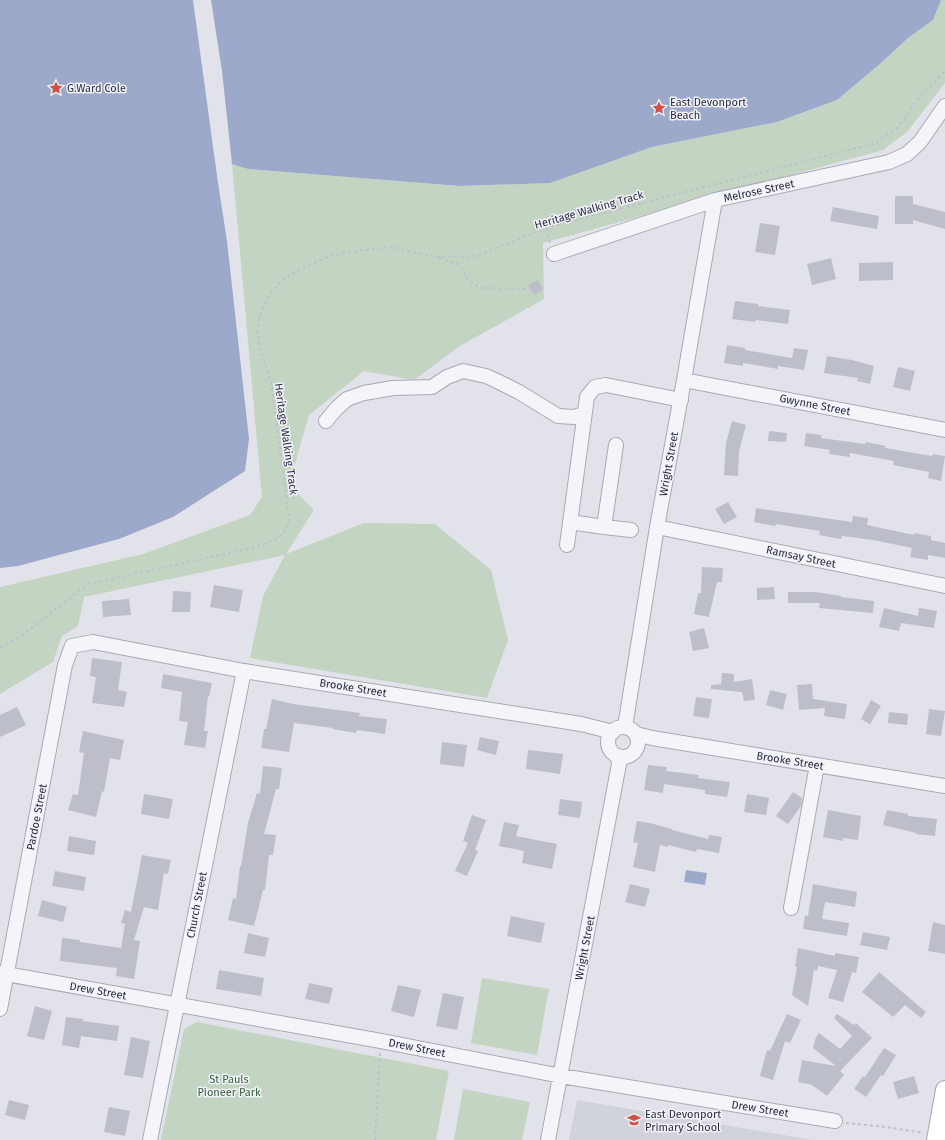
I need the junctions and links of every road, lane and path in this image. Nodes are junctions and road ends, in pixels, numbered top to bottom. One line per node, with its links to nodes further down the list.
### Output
1 (945, 71): 5 (path, Heritage Walking Track)
2 (945, 106): 3 (street, Melrose Street)
3 (715, 200): 4 (street, Melrose Street); 7 (street, Wright Street)
4 (554, 254)
5 (436, 257): 6 (path); 20 (path, Heritage Walking Track)
6 (526, 289)
7 (684, 380): 8 (street, Wright Street); 11 (street, Gwynne Street)
8 (681, 400): 9 (street); 14 (street, Wright Street)
9 (584, 414): 10 (street); 13 (street)
10 (326, 421)
11 (945, 430)
12 (616, 445): 15 (street)
13 (570, 522): 15 (street); 17 (street)
14 (657, 527): 18 (street, Ramsay Street); 22 (street, Wright Street)
15 (604, 528): 16 (street)
16 (631, 530)
17 (567, 544)
18 (945, 586)
19 (94, 642): 21 (street, Brooke Street); 27 (street, Pardoe Street)
20 (0, 647)
21 (244, 670): 22 (street, Brooke Street); 28 (street, Church Street)
22 (625, 731): 23 (street); 23 (street); 24 (street, Brooke Street)
23 (618, 756): 31 (street, Wright Street)
24 (817, 765): 25 (street, Brooke Street); 26 (street)
25 (945, 786)
26 (791, 908)
27 (4, 973): 28 (street, Drew Street); 29 (street, Pardoe Street)
28 (177, 1005): 30 (street, Drew Street); 35 (street, Church Street)
29 (0, 1010)
30 (381, 1041): 31 (street, Drew Street); 36 (path)
31 (561, 1076): 33 (street, Drew Street); 37 (street, Wright Street)
32 (945, 1090): 34 (main road)
33 (835, 1121): 34 (path)
34 (936, 1138)
35 (150, 1140)
36 (375, 1140)
37 (548, 1140)

